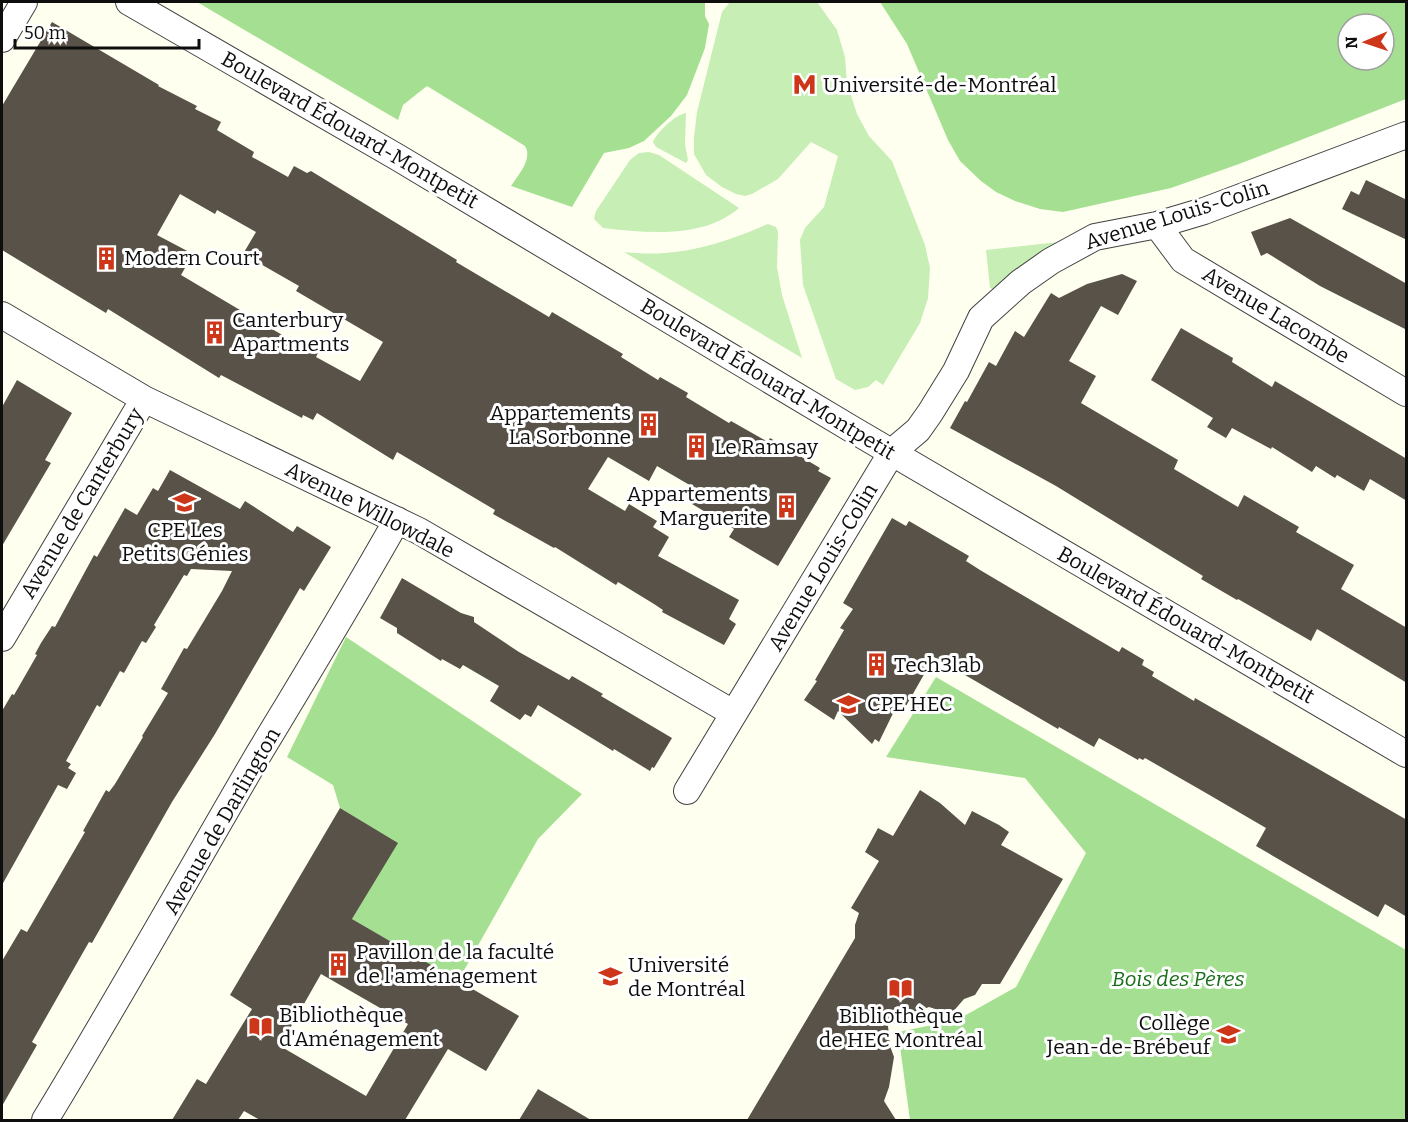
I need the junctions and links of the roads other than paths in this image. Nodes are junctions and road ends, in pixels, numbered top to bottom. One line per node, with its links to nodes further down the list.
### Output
1 (24, 2): 3 (street)
2 (129, 2): 9 (street, Boulevard Édouard-Montpetit)
3 (2, 39)
4 (1407, 135): 5 (street, Avenue Louis-Colin)
5 (1157, 225): 7 (street, Avenue Lacombe); 9 (street, Avenue Louis-Colin)
6 (2, 315): 8 (street, Avenue Willowdale)
7 (1407, 393)
8 (144, 399): 10 (street, Avenue Willowdale); 11 (street, Avenue de Canterbury)
9 (892, 452): 12 (street, Avenue Louis-Colin); 13 (street, Boulevard Édouard-Montpetit)
10 (397, 520): 12 (street, Avenue Willowdale); 15 (street, Avenue de Darlington)
11 (2, 638)
12 (733, 713): 14 (street, Avenue Louis-Colin)
13 (1407, 754)
14 (687, 791)
15 (45, 1120)

